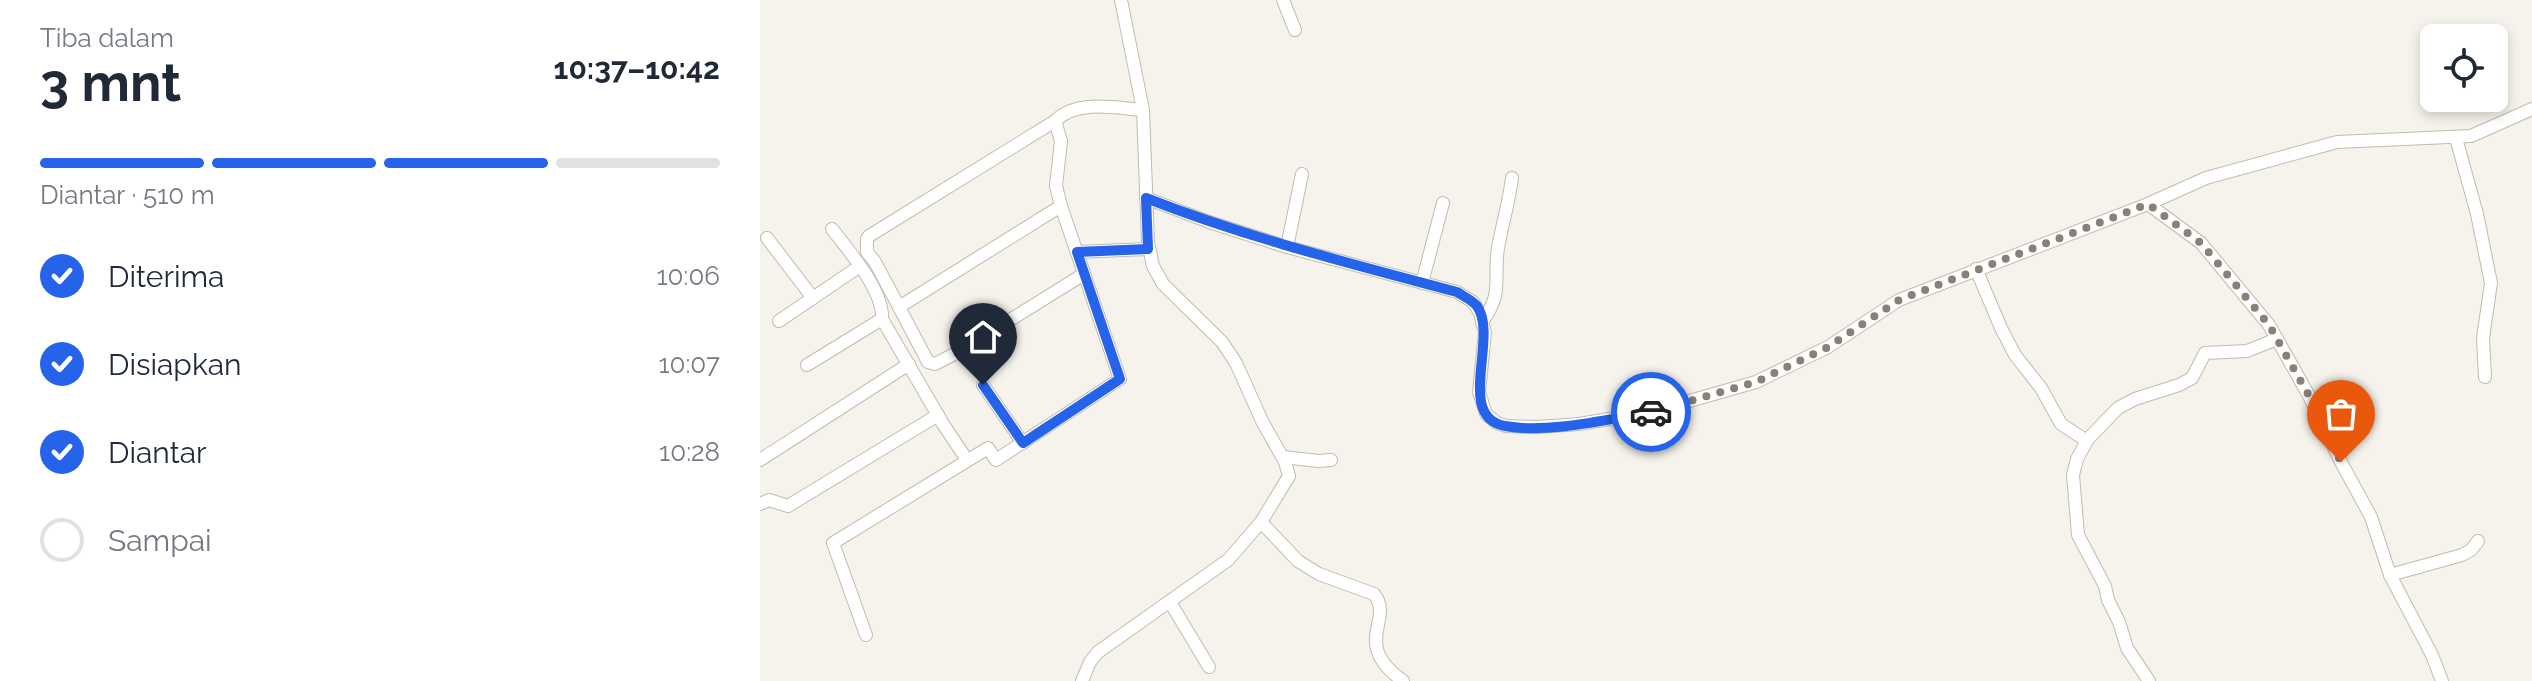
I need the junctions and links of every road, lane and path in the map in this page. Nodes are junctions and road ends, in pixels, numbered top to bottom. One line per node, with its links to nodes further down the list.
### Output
1 (1121, 0): 5 (street)
2 (1283, 0): 3 (street)
3 (1295, 30)
4 (2532, 109): 7 (street)
5 (1143, 110): 6 (street); 10 (street)
6 (1055, 121): 13 (street); 24 (street)
7 (2456, 138): 12 (street); 31 (street)
8 (1302, 174): 16 (street)
9 (1512, 178): 27 (street)
10 (1146, 198): 16 (street); 17 (street)
11 (1443, 203): 22 (street)
12 (2148, 204): 20 (street); 28 (street)
13 (1061, 206): 18 (street); 24 (street)
14 (832, 229): 19 (street)
15 (767, 238): 23 (street)
16 (1287, 247): 22 (street)
17 (1148, 249): 18 (street); 36 (street)
18 (1077, 252): 21 (street)
19 (860, 266): 23 (street); 25 (street)
20 (1976, 269): 27 (street); 34 (street)
21 (1084, 274): 24 (street); 35 (street)
22 (1422, 283): 27 (street)
23 (813, 298): 26 (street)
24 (899, 307)
25 (882, 319): 29 (street); 30 (street)
26 (779, 321)
27 (1482, 322)
28 (2277, 339): 34 (street); 43 (street)
29 (909, 364): 33 (street); 37 (street)
30 (807, 365)
31 (2485, 377)
32 (983, 385): 35 (street)
33 (938, 415): 38 (street); 40 (street)
34 (2087, 441): 49 (street)
35 (1023, 443): 38 (street)
36 (1283, 457): 39 (street); 41 (street)
37 (760, 460)
38 (967, 460): 45 (street)
39 (1331, 460)
40 (760, 504)
41 (1261, 522): 44 (street); 48 (street)
42 (2478, 541): 43 (street)
43 (2390, 575): 50 (street)
44 (1170, 602): 46 (street); 47 (street)
45 (866, 635)
46 (1209, 667)
47 (1082, 681)
48 (1403, 681)
49 (2149, 681)
50 (2442, 681)

